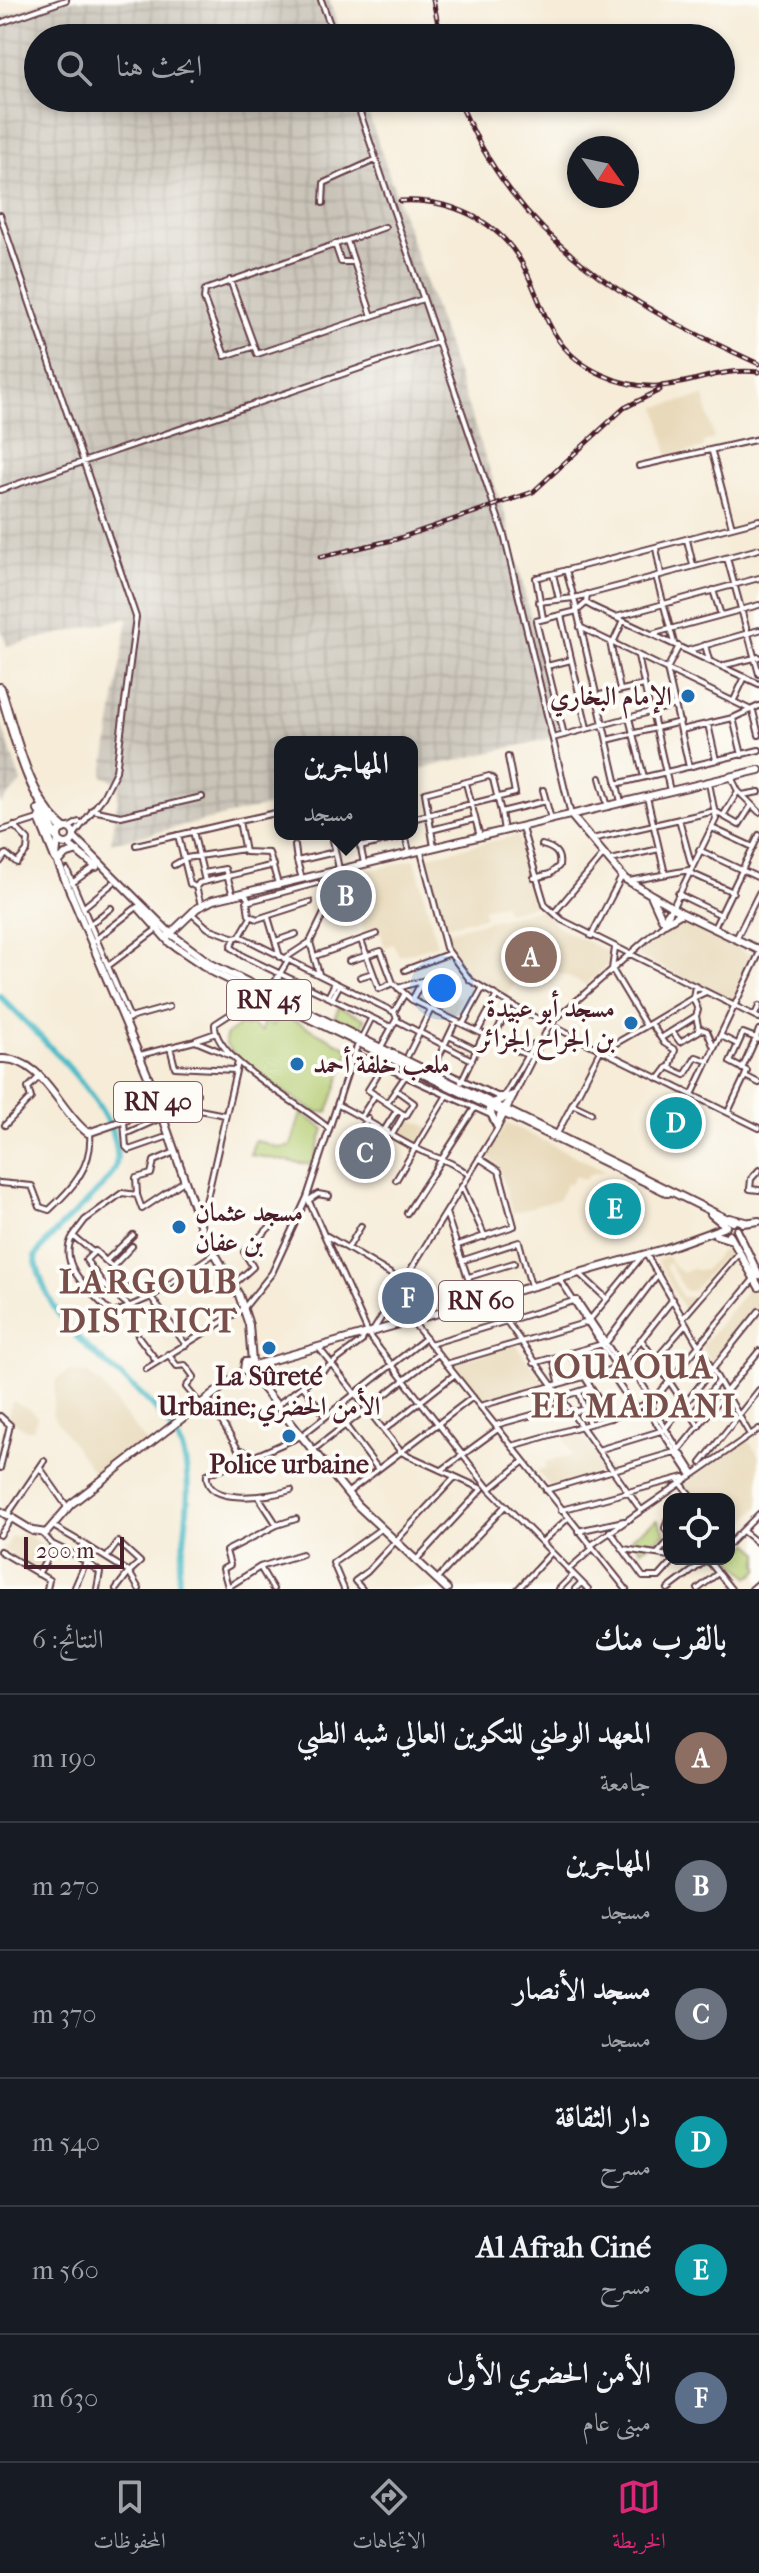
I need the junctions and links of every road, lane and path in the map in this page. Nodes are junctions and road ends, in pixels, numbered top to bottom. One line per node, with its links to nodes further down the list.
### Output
1 (66, 0): 3 (street)
2 (321, 0): 4 (street)
3 (0, 23)
4 (330, 24)
5 (360, 112): 6 (street)
6 (375, 160): 7 (street); 14 (street)
7 (323, 203)
8 (0, 215): 20 (street)
9 (385, 227): 10 (street)
10 (347, 241): 11 (street); 12 (street)
11 (335, 244): 12 (street); 13 (street)
12 (352, 262): 15 (street)
13 (230, 280): 17 (street); 17 (street)
14 (423, 299): 15 (street); 16 (street)
15 (372, 316): 17 (street)
16 (437, 342): 20 (street); 93 (street)
17 (252, 347)
18 (759, 439): 19 (street)
19 (712, 452): 21 (street); 24 (street)
20 (85, 462): 22 (street); 121 (street)
21 (639, 466)
22 (0, 490)
23 (759, 520): 24 (street)
24 (732, 527): 25 (street)
25 (687, 540): 26 (street); 29 (street)
26 (656, 548): 30 (street); 32 (street)
27 (759, 549): 28 (street)
28 (727, 558): 29 (street); 34 (street)
29 (694, 565): 32 (street)
30 (566, 570): 31 (street); 37 (street)
31 (553, 574): 38 (street); 39 (street)
32 (659, 575): 36 (street); 41 (street)
33 (759, 578): 34 (street)
34 (735, 584): 35 (street); 43 (street)
35 (713, 590): 41 (street); 46 (street)
36 (587, 594): 37 (street); 40 (street)
37 (573, 596): 38 (street); 44 (street)
38 (559, 599): 39 (street)
39 (539, 602): 48 (street)
40 (586, 603): 44 (street); 47 (street)
41 (662, 604): 47 (street); 51 (street)
42 (759, 605): 43 (street)
43 (742, 609): 46 (street); 53 (street)
44 (577, 611): 45 (street); 50 (street)
45 (561, 615): 48 (street); 61 (street)
46 (721, 615): 51 (street)
47 (616, 617): 49 (street)
48 (543, 618): 63 (street)
49 (623, 621): 54 (street); 55 (street)
50 (580, 627): 55 (street); 72 (street)
51 (670, 629): 54 (street); 56 (street)
52 (759, 630): 53 (street)
53 (748, 633): 57 (street); 60 (street)
54 (653, 634): 56 (street)
55 (611, 642): 59 (street); 71 (street)
56 (677, 645): 58 (street); 65 (street)
57 (705, 645): 58 (street); 62 (street)
58 (689, 650): 62 (street)
59 (638, 656): 65 (street); 69 (street)
60 (757, 657): 64 (street); 66 (street)
61 (571, 660): 63 (street); 73 (street)
62 (709, 660): 64 (street)
63 (547, 666): 76 (street)
64 (722, 666): 67 (street)
65 (667, 669): 74 (street); 77 (street)
66 (759, 674)
67 (745, 677): 68 (street); 74 (street)
68 (759, 684)
69 (644, 685): 71 (street); 79 (street)
70 (0, 688): 138 (highway)
71 (620, 690): 72 (street)
72 (596, 696): 73 (street); 86 (street)
73 (580, 700): 76 (street); 87 (street)
74 (734, 700): 80 (street)
75 (0, 704): 116 (highway, RN 45)
76 (556, 705): 91 (street)
77 (676, 705): 79 (street); 83 (street)
78 (759, 706): 80 (street)
79 (651, 711): 81 (street); 88 (street)
80 (753, 711): 82 (street); 85 (street)
81 (629, 718): 86 (street); 90 (street)
82 (733, 718): 84 (street); 96 (street)
83 (680, 722): 88 (street); 89 (street)
84 (708, 724): 89 (street); 98 (street)
85 (758, 724): 92 (street)
86 (603, 725): 87 (street); 94 (street)
87 (587, 728): 91 (street)
88 (655, 729): 90 (street); 101 (street)
89 (681, 730): 99 (street)
90 (634, 734): 94 (street); 102 (street)
91 (564, 735): 93 (street)
92 (759, 735)
93 (553, 738): 127 (street)
94 (607, 740): 107 (street)
95 (759, 750): 96 (street)
96 (742, 755): 98 (street)
97 (508, 757): 114 (street)
98 (716, 760): 99 (street)
99 (689, 767): 101 (street)
100 (759, 770): 103 (main road)
101 (666, 773): 102 (street); 109 (street)
102 (644, 777): 107 (street)
103 (731, 777): 106 (main road); 111 (street)
104 (600, 778): 120 (street)
105 (466, 783): 114 (street); 118 (street); 126 (street)
106 (709, 783): 109 (main road); 123 (street)
107 (616, 784): 117 (street)
108 (543, 790): 115 (street)
109 (670, 792): 113 (main road)
110 (759, 792): 111 (street)
111 (740, 793): 119 (street); 128 (street)
112 (202, 797): 121 (street)
113 (647, 797): 117 (main road); 136 (street)
114 (497, 799): 118 (street); 124 (street)
115 (546, 801): 124 (street); 135 (street)
116 (35, 803): 130 (highway, RN 40); 154 (highway, RN 45)
117 (621, 803): 120 (main road)
118 (472, 805): 126 (street); 131 (street)
119 (751, 806): 122 (street); 128 (street)
120 (608, 807): 127 (main road)
121 (92, 810): 133 (street)
122 (758, 810)
123 (715, 811): 128 (street); 132 (street); 140 (street)
124 (501, 812): 144 (street)
125 (274, 813): 134 (street)
126 (427, 815): 129 (street); 141 (street)
127 (571, 815): 135 (main road); 153 (main road)
128 (723, 816)
129 (418, 817)
130 (40, 818): 137 (street); 175 (highway, RN 40)
131 (475, 819): 141 (street); 148 (street)
132 (679, 819): 136 (street); 180 (street)
133 (82, 821): 138 (street); 147 (street)
134 (239, 821): 143 (street); 161 (street)
135 (552, 821): 139 (main road)
136 (654, 825): 153 (street); 163 (street)
137 (14, 826): 142 (street); 168 (street)
138 (66, 828): 147 (main road); 154 (main road)
139 (522, 828): 144 (main road); 188 (street)
140 (712, 828): 159 (street); 164 (street)
141 (430, 830): 162 (street)
142 (0, 831)
143 (193, 831): 145 (street); 171 (street)
144 (505, 832): 148 (main road)
145 (178, 835): 155 (street); 172 (street)
146 (759, 835): 159 (street)
147 (74, 836): 154 (main road); 224 (main road, RN 45)
148 (480, 837): 162 (main road)
149 (333, 840): 166 (street)
150 (357, 840): 158 (street)
151 (386, 840): 158 (street)
152 (406, 840): 169 (street)
153 (590, 840): 170 (main road)
154 (62, 841): 165 (main road, RN 45); 175 (main road)
155 (136, 845)
156 (542, 845): 188 (street)
157 (295, 846): 173 (street)
158 (360, 847): 178 (street)
159 (753, 847): 183 (street)
160 (0, 848): 168 (street)
161 (244, 849): 171 (street); 177 (street)
162 (434, 849): 167 (main road)
163 (659, 849): 170 (street); 185 (street)
164 (699, 850): 180 (street); 183 (street)
165 (78, 851): 175 (main road); 179 (main road, RN 45)
166 (335, 852): 173 (street); 182 (street)
167 (421, 852): 169 (main road); 235 (street)
168 (6, 854): 174 (street)
169 (409, 855): 178 (main road)
170 (606, 858): 187 (main road); 212 (street)
171 (201, 859): 172 (street); 184 (street)
172 (184, 860): 176 (street); 197 (street)
173 (297, 861): 190 (street)
174 (0, 862)
175 (59, 862): 195 (main road, RN 40)
176 (174, 865)
177 (274, 865): 186 (street); 196 (street)
178 (365, 865): 182 (main road)
179 (96, 866): 193 (main road, RN 45); 195 (street)
180 (690, 869): 185 (street); 199 (street); 201 (street)
181 (67, 870): 195 (street)
182 (342, 870): 190 (main road); 231 (street)
183 (743, 870): 189 (street); 199 (street)
184 (203, 873): 186 (street); 191 (street)
185 (665, 874): 192 (street)
186 (228, 876): 191 (street); 202 (street)
187 (622, 876): 192 (main road); 225 (street)
188 (534, 878): 212 (street)
189 (759, 878)
190 (302, 880): 196 (main road)
191 (205, 881): 197 (street)
192 (629, 881): 203 (main road)
193 (113, 883): 207 (main road, RN 45); 210 (street)
194 (317, 883): 204 (street)
195 (71, 884): 210 (main road, RN 40)
196 (278, 884): 198 (main road)
197 (196, 887): 206 (street)
198 (243, 892): 202 (main road); 204 (street)
199 (733, 892): 214 (street)
200 (759, 893): 227 (street)
201 (678, 894): 209 (street); 214 (street)
202 (233, 895): 206 (main road)
203 (652, 897): 209 (main road); 217 (main road)
204 (247, 901): 216 (street)
205 (310, 902): 215 (street)
206 (201, 905): 211 (main road)
207 (137, 907): 221 (main road, RN 45); 228 (street)
208 (111, 908): 218 (street)
209 (671, 908): 213 (main road); 217 (street)
210 (81, 909): 218 (main road, RN 40)
211 (191, 913): 224 (main road); 226 (street)
212 (554, 913): 225 (street)
213 (682, 913): 217 (main road); 220 (main road)
214 (721, 915): 220 (street)
215 (268, 917): 216 (street); 219 (street)
216 (254, 918): 219 (street); 226 (street)
217 (662, 923): 233 (street)
218 (88, 926): 228 (main road, RN 40)
219 (270, 926): 230 (street)
220 (714, 928): 227 (main road)
221 (157, 929): 224 (main road, RN 45); 241 (street)
222 (296, 934): 230 (street)
223 (377, 934): 229 (street)
224 (168, 936): 255 (main road, RN 45); 257 (main road, RN 45)
225 (591, 936): 232 (street)
226 (238, 937): 239 (street); 247 (street)
227 (736, 939): 234 (main road)
228 (94, 940): 241 (main road, RN 40)
229 (361, 940): 237 (street); 238 (street)
230 (276, 941): 239 (street)
231 (310, 942): 238 (street); 239 (street)
232 (614, 947): 233 (street); 236 (street); 242 (street)
233 (635, 949): 236 (street)
234 (759, 952): 265 (street)
235 (449, 954): 243 (street); 254 (street)
236 (629, 954): 242 (street); 252 (street)
237 (367, 955): 240 (street); 244 (street); 249 (street)
238 (315, 956): 245 (street)
239 (284, 959): 245 (street); 247 (street)
240 (349, 961)
241 (105, 968): 273 (main road, RN 40)
242 (612, 969): 270 (street); 279 (street)
243 (405, 970)
244 (373, 973): 246 (street); 249 (street)
245 (320, 976): 250 (street)
246 (360, 977)
247 (278, 978): 257 (main road); 260 (street)
248 (425, 980): 253 (street)
249 (393, 983): 253 (street)
250 (337, 984): 260 (street); 269 (street)
251 (420, 985): 262 (street)
252 (695, 986): 256 (street); 261 (street)
253 (398, 988): 258 (street)
254 (482, 989): 259 (street); 277 (street)
255 (250, 990): 257 (main road, RN 45); 264 (street)
256 (706, 992): 261 (street); 265 (street)
257 (265, 994): 264 (street); 295 (main road, RN 45); 295 (main road, RN 45)
258 (404, 995): 262 (street); 269 (street)
259 (496, 997): 263 (street); 283 (street)
260 (330, 998): 274 (street)
261 (693, 998): 271 (street); 279 (street)
262 (412, 1000): 268 (street)
263 (511, 1005): 278 (street); 292 (street)
264 (243, 1006): 286 (street)
265 (734, 1006): 272 (street); 290 (street)
266 (169, 1007): 273 (street)
267 (759, 1008): 272 (street)
268 (431, 1009): 276 (street); 287 (street)
269 (394, 1012): 275 (street)
270 (562, 1014): 278 (street); 284 (street)
271 (696, 1016): 281 (street); 285 (street)
272 (757, 1016)
273 (127, 1019): 304 (main road, RN 40)
274 (371, 1019): 280 (street); 295 (street)
275 (396, 1020): 280 (street); 287 (street)
276 (456, 1021): 277 (street); 289 (street)
277 (463, 1024): 283 (street)
278 (550, 1024): 284 (street); 307 (street)
279 (648, 1024): 291 (street); 302 (street)
280 (391, 1027): 300 (street)
281 (701, 1029): 285 (street); 299 (street)
282 (759, 1030): 293 (street)
283 (478, 1031): 288 (street)
284 (565, 1031): 302 (street)
285 (672, 1031): 291 (street)
286 (216, 1033): 294 (street); 306 (street)
287 (419, 1033): 297 (street); 305 (street)
288 (484, 1034): 292 (street); 301 (street)
289 (449, 1036): 297 (street); 301 (street)
290 (720, 1036): 296 (street); 299 (street)
291 (661, 1038): 313 (street)
292 (493, 1039): 307 (street)
293 (757, 1039): 296 (street); 314 (street)
294 (195, 1041): 298 (street); 306 (street)
295 (360, 1041): 300 (main road, RN 45); 303 (street); 332 (main road, RN 45)
296 (737, 1044): 314 (street)
297 (444, 1046): 309 (street); 316 (street)
298 (170, 1047): 304 (street); 315 (street)
299 (714, 1048): 310 (street)
300 (380, 1049): 316 (main road, RN 45)
301 (477, 1050): 309 (street)
302 (602, 1050): 321 (street); 333 (street)
303 (354, 1053): 312 (street); 335 (street)
304 (140, 1055): 324 (main road, RN 40)
305 (408, 1055)
306 (234, 1057): 311 (street)
307 (530, 1057): 317 (street)
308 (0, 1059): 320 (main road)
309 (472, 1060): 323 (street)
310 (708, 1061): 313 (street); 330 (street)
311 (238, 1062): 315 (street); 346 (street)
312 (384, 1064): 318 (street); 328 (street)
313 (670, 1067): 321 (street)
314 (742, 1069): 319 (street)
315 (234, 1070): 342 (street)
316 (433, 1070): 323 (main road, RN 45)
317 (523, 1072): 323 (street); 327 (street)
318 (406, 1075): 325 (street); 329 (street)
319 (745, 1076): 322 (street); 339 (street)
320 (39, 1077): 349 (street); 354 (main road)
321 (659, 1079): 330 (street)
322 (759, 1083)
323 (460, 1084): 332 (main road, RN 45)
324 (152, 1086): 326 (street); 334 (main road, RN 40)
325 (396, 1090): 331 (street); 341 (street)
326 (197, 1094)
327 (515, 1094): 332 (main road); 338 (street)
328 (375, 1095): 331 (street); 344 (street)
329 (447, 1095): 336 (street); 360 (street)
330 (692, 1095): 339 (street)
331 (387, 1103): 337 (street)
332 (489, 1104): 338 (main road, RN 45)
333 (572, 1104): 340 (street); 356 (street)
334 (159, 1105): 342 (street); 343 (main road, RN 40); 348 (main road)
335 (338, 1105): 344 (street); 347 (street)
336 (474, 1109): 338 (street); 362 (street)
337 (397, 1110): 341 (street); 353 (street)
338 (502, 1112): 352 (main road); 352 (street); 356 (main road, RN 45); 359 (main road, RN 45)
339 (728, 1112): 351 (street)
340 (591, 1113)
341 (404, 1114): 353 (street)
342 (225, 1115): 379 (street)
343 (163, 1117): 355 (street); 357 (main road, RN 40)
344 (361, 1117): 345 (street)
345 (368, 1118): 353 (street); 358 (street)
346 (320, 1120): 347 (street); 350 (street)
347 (332, 1120): 350 (street)
348 (120, 1123): 354 (main road); 355 (street)
349 (5, 1125)
350 (328, 1128): 374 (street)
351 (759, 1128)
352 (497, 1129): 363 (street)
353 (388, 1131): 360 (street); 364 (street)
354 (90, 1133): 369 (street)
355 (125, 1134): 357 (street)
356 (557, 1134): 359 (main road, RN 45)
357 (169, 1136): 361 (main road, RN 40)
358 (351, 1143)
359 (573, 1145): 375 (main road, RN 45); 378 (main road, RN 45)
360 (417, 1150): 362 (street); 367 (street)
361 (175, 1152): 368 (main road, RN 40); 372 (street)
362 (441, 1157): 366 (street); 376 (street)
363 (479, 1158): 366 (street); 389 (street)
364 (368, 1163)
365 (759, 1170): 371 (street)
366 (468, 1174): 370 (street)
367 (396, 1180)
368 (184, 1181): 372 (street); 379 (main road, RN 40)
369 (0, 1183)
370 (462, 1186): 377 (street); 389 (street)
371 (759, 1190)
372 (137, 1195): 388 (street)
373 (329, 1196): 374 (street)
374 (308, 1198): 387 (street); 418 (street)
375 (706, 1211): 384 (main road, RN 45); 385 (main road)
376 (407, 1213)
377 (446, 1213): 391 (street); 407 (street)
378 (720, 1215): 382 (main road); 384 (main road, RN 45)
379 (198, 1219): 396 (main road, RN 40)
380 (277, 1220): 408 (street)
381 (759, 1221): 382 (main road, RN 60)
382 (748, 1224): 384 (main road, RN 60); 390 (main road)
383 (361, 1226): 393 (street)
384 (731, 1228): 385 (main road, RN 60); 390 (main road, RN 45)
385 (712, 1234): 390 (main road); 397 (main road, RN 60)
386 (133, 1235): 398 (street)
387 (325, 1235): 393 (street); 426 (street)
388 (73, 1236): 394 (street); 417 (street)
389 (485, 1237): 391 (street)
390 (738, 1240): 395 (main road, RN 45); 404 (main road, RN 45)
391 (458, 1245): 399 (street)
392 (132, 1246): 401 (street)
393 (348, 1249): 407 (street)
394 (93, 1252): 398 (street); 417 (street)
395 (740, 1252): 404 (main road, RN 45); 423 (street)
396 (215, 1253): 408 (main road, RN 40); 411 (street)
397 (645, 1254): 402 (main road, RN 60); 403 (street); 413 (street)
398 (108, 1259): 401 (street)
399 (464, 1260): 406 (street); 409 (street)
400 (514, 1263): 406 (street)
401 (114, 1265): 411 (street)
402 (578, 1273): 405 (main road, RN 60); 413 (street)
403 (658, 1274): 414 (street); 432 (street)
404 (758, 1275): 410 (main road, RN 45); 434 (street)
405 (561, 1278): 409 (main road, RN 60); 415 (street)
406 (469, 1279): 416 (street)
407 (404, 1282): 420 (street)
408 (234, 1284): 418 (main road, RN 40)
409 (531, 1286): 412 (main road, RN 60)
410 (759, 1287)
411 (149, 1298): 417 (street); 433 (street)
412 (490, 1298): 416 (main road, RN 60); 424 (street)
413 (607, 1299): 422 (street)
414 (673, 1299): 423 (street); 429 (street)
415 (576, 1301): 422 (street); 424 (street)
416 (476, 1302): 421 (main road, RN 60)
417 (128, 1305)
418 (244, 1308): 433 (street); 450 (main road, RN 40)
419 (759, 1311): 452 (street)
420 (381, 1319): 425 (main road); 426 (street)
421 (412, 1321): 425 (main road, RN 60); 428 (street)
422 (589, 1321): 430 (street); 432 (street)
423 (685, 1321): 434 (street); 443 (street)
424 (504, 1322): 430 (street); 431 (street)
425 (386, 1328): 426 (main road, RN 60)
426 (368, 1333): 435 (main road, RN 60); 445 (street); 448 (street)
427 (138, 1336): 442 (street)
428 (426, 1338): 431 (street); 448 (street)
429 (641, 1339): 441 (street); 443 (street)
430 (518, 1341): 444 (street); 446 (street)
431 (430, 1344): 439 (street)
432 (605, 1344): 437 (street); 447 (street)
433 (186, 1345): 438 (street)
434 (700, 1346): 452 (street); 459 (street)
435 (319, 1348): 445 (street); 450 (main road, RN 60)
436 (759, 1351): 465 (street)
437 (569, 1353): 440 (street); 454 (street)
438 (168, 1354): 442 (street); 472 (street)
439 (438, 1354): 446 (street); 456 (street)
440 (553, 1358): 444 (street); 457 (street)
441 (626, 1359): 447 (street); 471 (street)
442 (156, 1360): 449 (street)
443 (655, 1360): 459 (street)
444 (533, 1363): 461 (street)
445 (332, 1364): 460 (street); 466 (street)
446 (446, 1364): 453 (street)
447 (618, 1365): 451 (street)
448 (391, 1366): 456 (street); 466 (street)
449 (146, 1369)
450 (250, 1370): 474 (main road)
451 (609, 1370): 454 (street); 480 (street)
452 (713, 1370): 458 (street); 475 (street)
453 (455, 1375): 467 (street); 470 (street)
454 (583, 1375): 457 (street); 462 (street)
455 (231, 1378): 468 (main road)
456 (402, 1381): 470 (street); 478 (street)
457 (559, 1381): 461 (street)
458 (719, 1381): 465 (street); 482 (street)
459 (669, 1384): 471 (street); 475 (street)
460 (303, 1386): 474 (street); 485 (street)
461 (549, 1386): 469 (street); 476 (street)
462 (590, 1388): 464 (street); 473 (street)
463 (759, 1390): 484 (street)
464 (579, 1392): 469 (street); 479 (street)
465 (726, 1393): 484 (street); 490 (street)
466 (356, 1394): 478 (street); 485 (street)
467 (473, 1397): 476 (street); 487 (street)
468 (207, 1398): 472 (main road); 502 (street)
469 (558, 1398): 477 (street)
470 (419, 1402): 487 (street); 494 (street)
471 (649, 1403): 480 (street); 495 (street)
472 (200, 1404): 523 (main road)
473 (602, 1404): 479 (street); 486 (street)
474 (277, 1405): 496 (main road)
475 (685, 1405): 482 (street); 495 (street)
476 (480, 1406): 491 (street)
477 (565, 1406): 481 (street); 491 (street)
478 (367, 1408): 489 (street); 494 (street)
479 (584, 1409): 481 (street); 488 (street)
480 (636, 1410): 486 (street)
481 (569, 1413): 492 (street)
482 (693, 1414): 490 (street)
483 (0, 1416): 506 (street)
484 (738, 1416): 493 (street); 511 (street)
485 (326, 1417): 496 (street)
486 (611, 1418): 488 (street)
487 (437, 1424): 501 (street); 503 (street)
488 (589, 1424): 492 (street)
489 (345, 1425): 498 (street); 508 (street)
490 (699, 1426): 500 (street)
491 (497, 1427): 497 (street); 503 (street)
492 (580, 1427): 497 (street); 499 (street)
493 (755, 1429): 511 (street)
494 (384, 1430): 501 (street)
495 (662, 1431): 499 (street); 500 (street)
496 (301, 1436): 498 (main road); 502 (street)
497 (512, 1446): 505 (street)
498 (313, 1450): 519 (main road)
499 (598, 1450): 510 (street)
500 (676, 1451): 510 (street); 511 (street)
501 (401, 1452): 508 (street); 509 (street)
502 (255, 1456): 521 (street)
503 (460, 1456): 509 (street); 516 (street)
504 (44, 1461): 507 (street)
505 (524, 1461): 516 (street); 517 (street)
506 (0, 1468)
507 (40, 1468): 523 (street); 526 (street)
508 (378, 1469): 519 (street)
509 (442, 1470): 512 (street)
510 (612, 1470): 517 (street); 518 (street)
511 (692, 1473): 513 (street); 518 (street)
512 (455, 1477): 514 (street); 540 (street)
513 (680, 1482): 520 (street); 525 (street)
514 (482, 1489): 516 (street); 555 (street)
515 (291, 1490): 521 (street)
516 (490, 1490): 522 (street)
517 (546, 1490): 524 (street)
518 (627, 1491): 524 (street); 525 (street)
519 (347, 1493): 533 (main road); 540 (main road)
520 (688, 1493)
521 (260, 1499): 531 (street)
522 (505, 1506): 541 (street); 566 (street)
523 (68, 1508): 532 (main road)
524 (561, 1510): 529 (street)
525 (641, 1510): 530 (street)
526 (7, 1514): 537 (main road); 538 (street)
527 (759, 1514): 536 (street)
528 (296, 1519): 531 (street)
529 (567, 1519): 534 (street); 541 (street)
530 (626, 1520): 534 (street); 535 (street)
531 (277, 1525): 560 (street)
532 (53, 1526): 537 (main road); 542 (street)
533 (382, 1528): 540 (main road); 575 (street)
534 (578, 1531): 546 (street)
535 (610, 1531): 546 (street); 547 (street)
536 (744, 1532): 539 (street); 543 (street)
537 (43, 1534): 544 (street)
538 (0, 1535)
539 (735, 1539)
540 (397, 1541): 555 (main road); 576 (street); 577 (main road)
541 (542, 1542): 549 (street)
542 (84, 1544): 553 (street); 554 (street)
543 (759, 1544)
544 (55, 1546): 553 (street); 564 (street)
545 (663, 1546): 551 (street)
546 (591, 1547): 561 (street); 582 (street)
547 (624, 1549): 551 (street); 557 (street)
548 (0, 1551): 564 (street)
549 (551, 1553): 561 (street); 578 (street)
550 (302, 1554): 560 (street)
551 (657, 1554): 552 (street)
552 (663, 1555)
553 (77, 1556): 556 (street)
554 (107, 1557): 562 (street); 562 (street)
555 (418, 1558): 566 (main road)
556 (85, 1564): 569 (street); 571 (street)
557 (670, 1565)
558 (700, 1565): 583 (street)
559 (712, 1565): 563 (street)
560 (260, 1567): 574 (street)
561 (568, 1570): 565 (street)
562 (129, 1572): 572 (street); 573 (street)
563 (718, 1573): 584 (street); 585 (street)
564 (38, 1574): 570 (street)
565 (573, 1575): 567 (street); 579 (street)
566 (439, 1577): 577 (main road)
567 (581, 1583): 580 (street); 581 (street)
568 (759, 1583): 586 (street)
569 (75, 1587)
570 (47, 1589)
571 (97, 1589)
572 (116, 1589)
573 (139, 1589)
574 (273, 1589)
575 (344, 1589)
576 (362, 1589)
577 (450, 1589)
578 (518, 1589)
579 (559, 1589)
580 (575, 1589)
581 (588, 1589)
582 (626, 1589)
583 (668, 1589)
584 (698, 1589)
585 (731, 1589)
586 (752, 1589)

